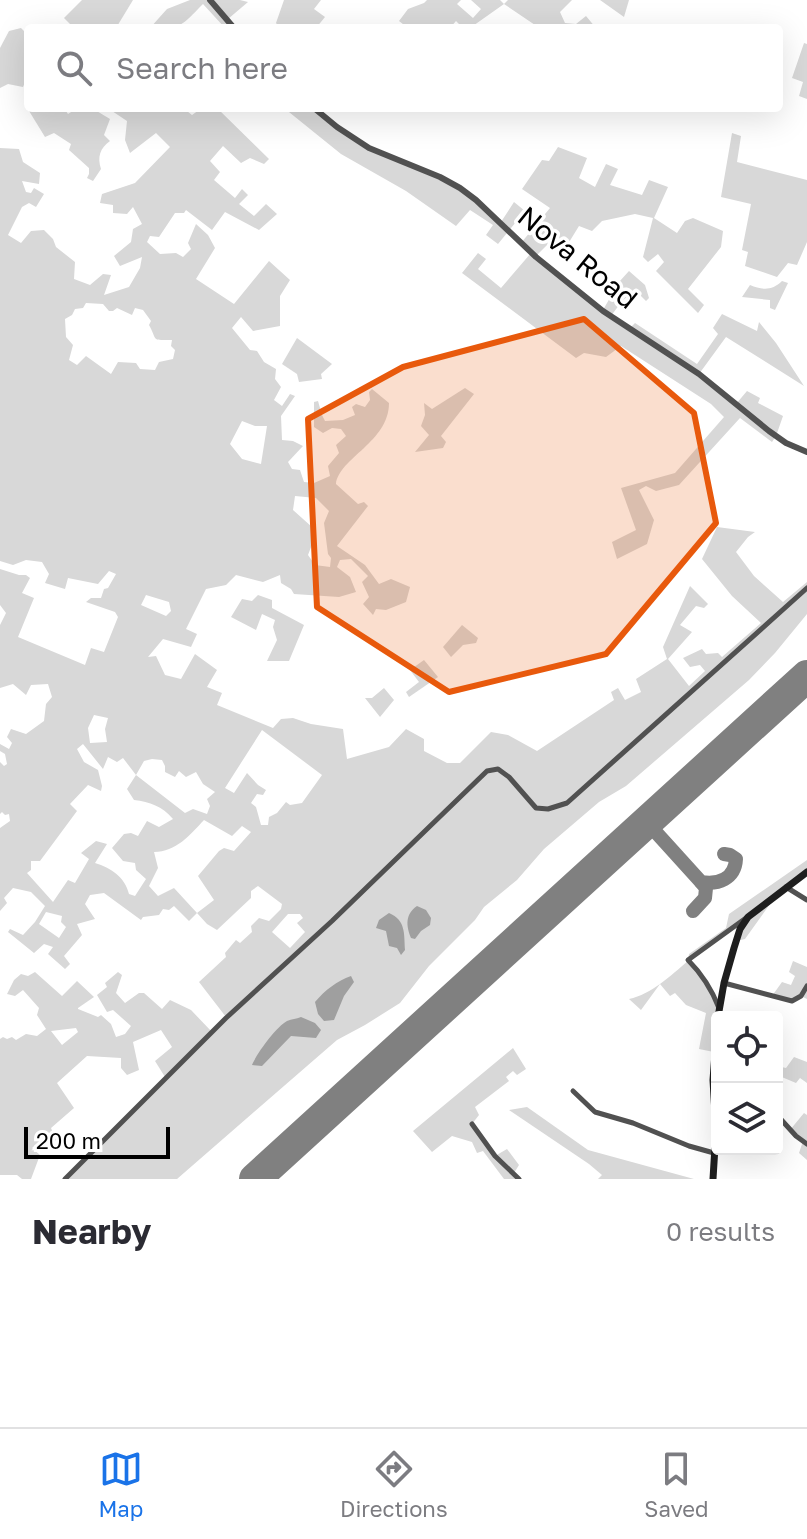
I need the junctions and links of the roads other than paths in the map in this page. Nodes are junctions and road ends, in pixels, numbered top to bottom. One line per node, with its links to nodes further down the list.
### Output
1 (210, 0): 2 (street)
2 (231, 24)
3 (319, 112): 4 (street, Nova Road)
4 (807, 452)
5 (807, 588): 20 (street)
6 (807, 872): 7 (main road)
7 (786, 886): 8 (street); 9 (main road)
8 (807, 900)
9 (748, 917): 10 (main road); 12 (street)
10 (724, 983): 11 (street); 13 (main road)
11 (807, 986)
12 (718, 1011)
13 (719, 1011)
14 (573, 1091): 18 (street)
15 (783, 1122): 17 (street)
16 (472, 1124): 21 (street)
17 (807, 1144)
18 (711, 1152)
19 (715, 1155): 22 (main road)
20 (65, 1179)
21 (519, 1179)
22 (713, 1179)

